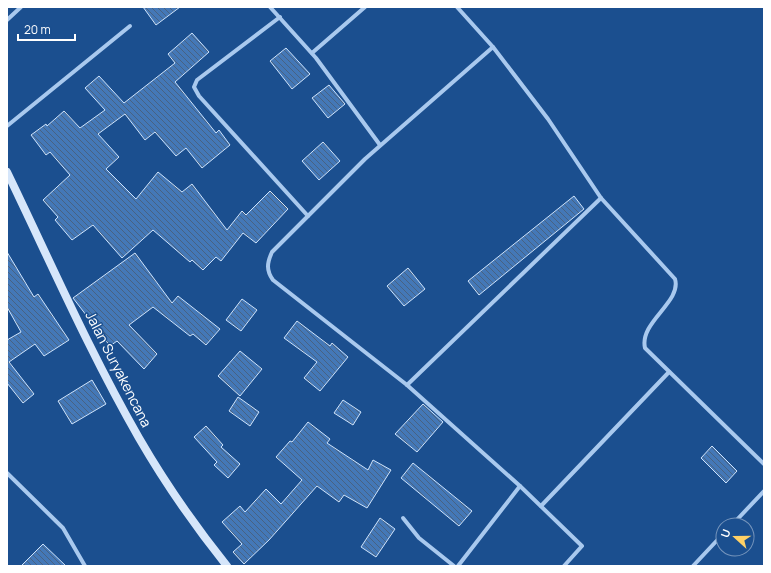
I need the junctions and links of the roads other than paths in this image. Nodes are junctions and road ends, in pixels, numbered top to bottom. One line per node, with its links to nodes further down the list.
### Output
1 (21, 7): 6 (street)
2 (270, 7): 5 (street)
3 (364, 7): 9 (street)
4 (457, 7): 8 (street)
5 (280, 17): 9 (street); 14 (street)
6 (7, 20)
7 (130, 26): 10 (street)
8 (493, 47): 11 (street); 13 (street)
9 (312, 53): 11 (street)
10 (7, 126)
11 (380, 145): 14 (street)
12 (7, 172): 26 (street, Jalan Suryakencana)
13 (601, 198): 15 (street); 16 (street)
14 (308, 216): 16 (street)
15 (669, 372): 17 (street); 21 (street)
16 (407, 385): 19 (street)
17 (764, 464)
18 (7, 473): 25 (street)
19 (520, 486): 21 (street); 28 (street)
20 (764, 490): 22 (street)
21 (541, 506): 29 (street)
22 (739, 517)
23 (403, 518): 27 (street)
24 (715, 543): 30 (street)
25 (85, 566)
26 (227, 566)
27 (454, 566)
28 (458, 566)
29 (564, 566)
30 (693, 566)

